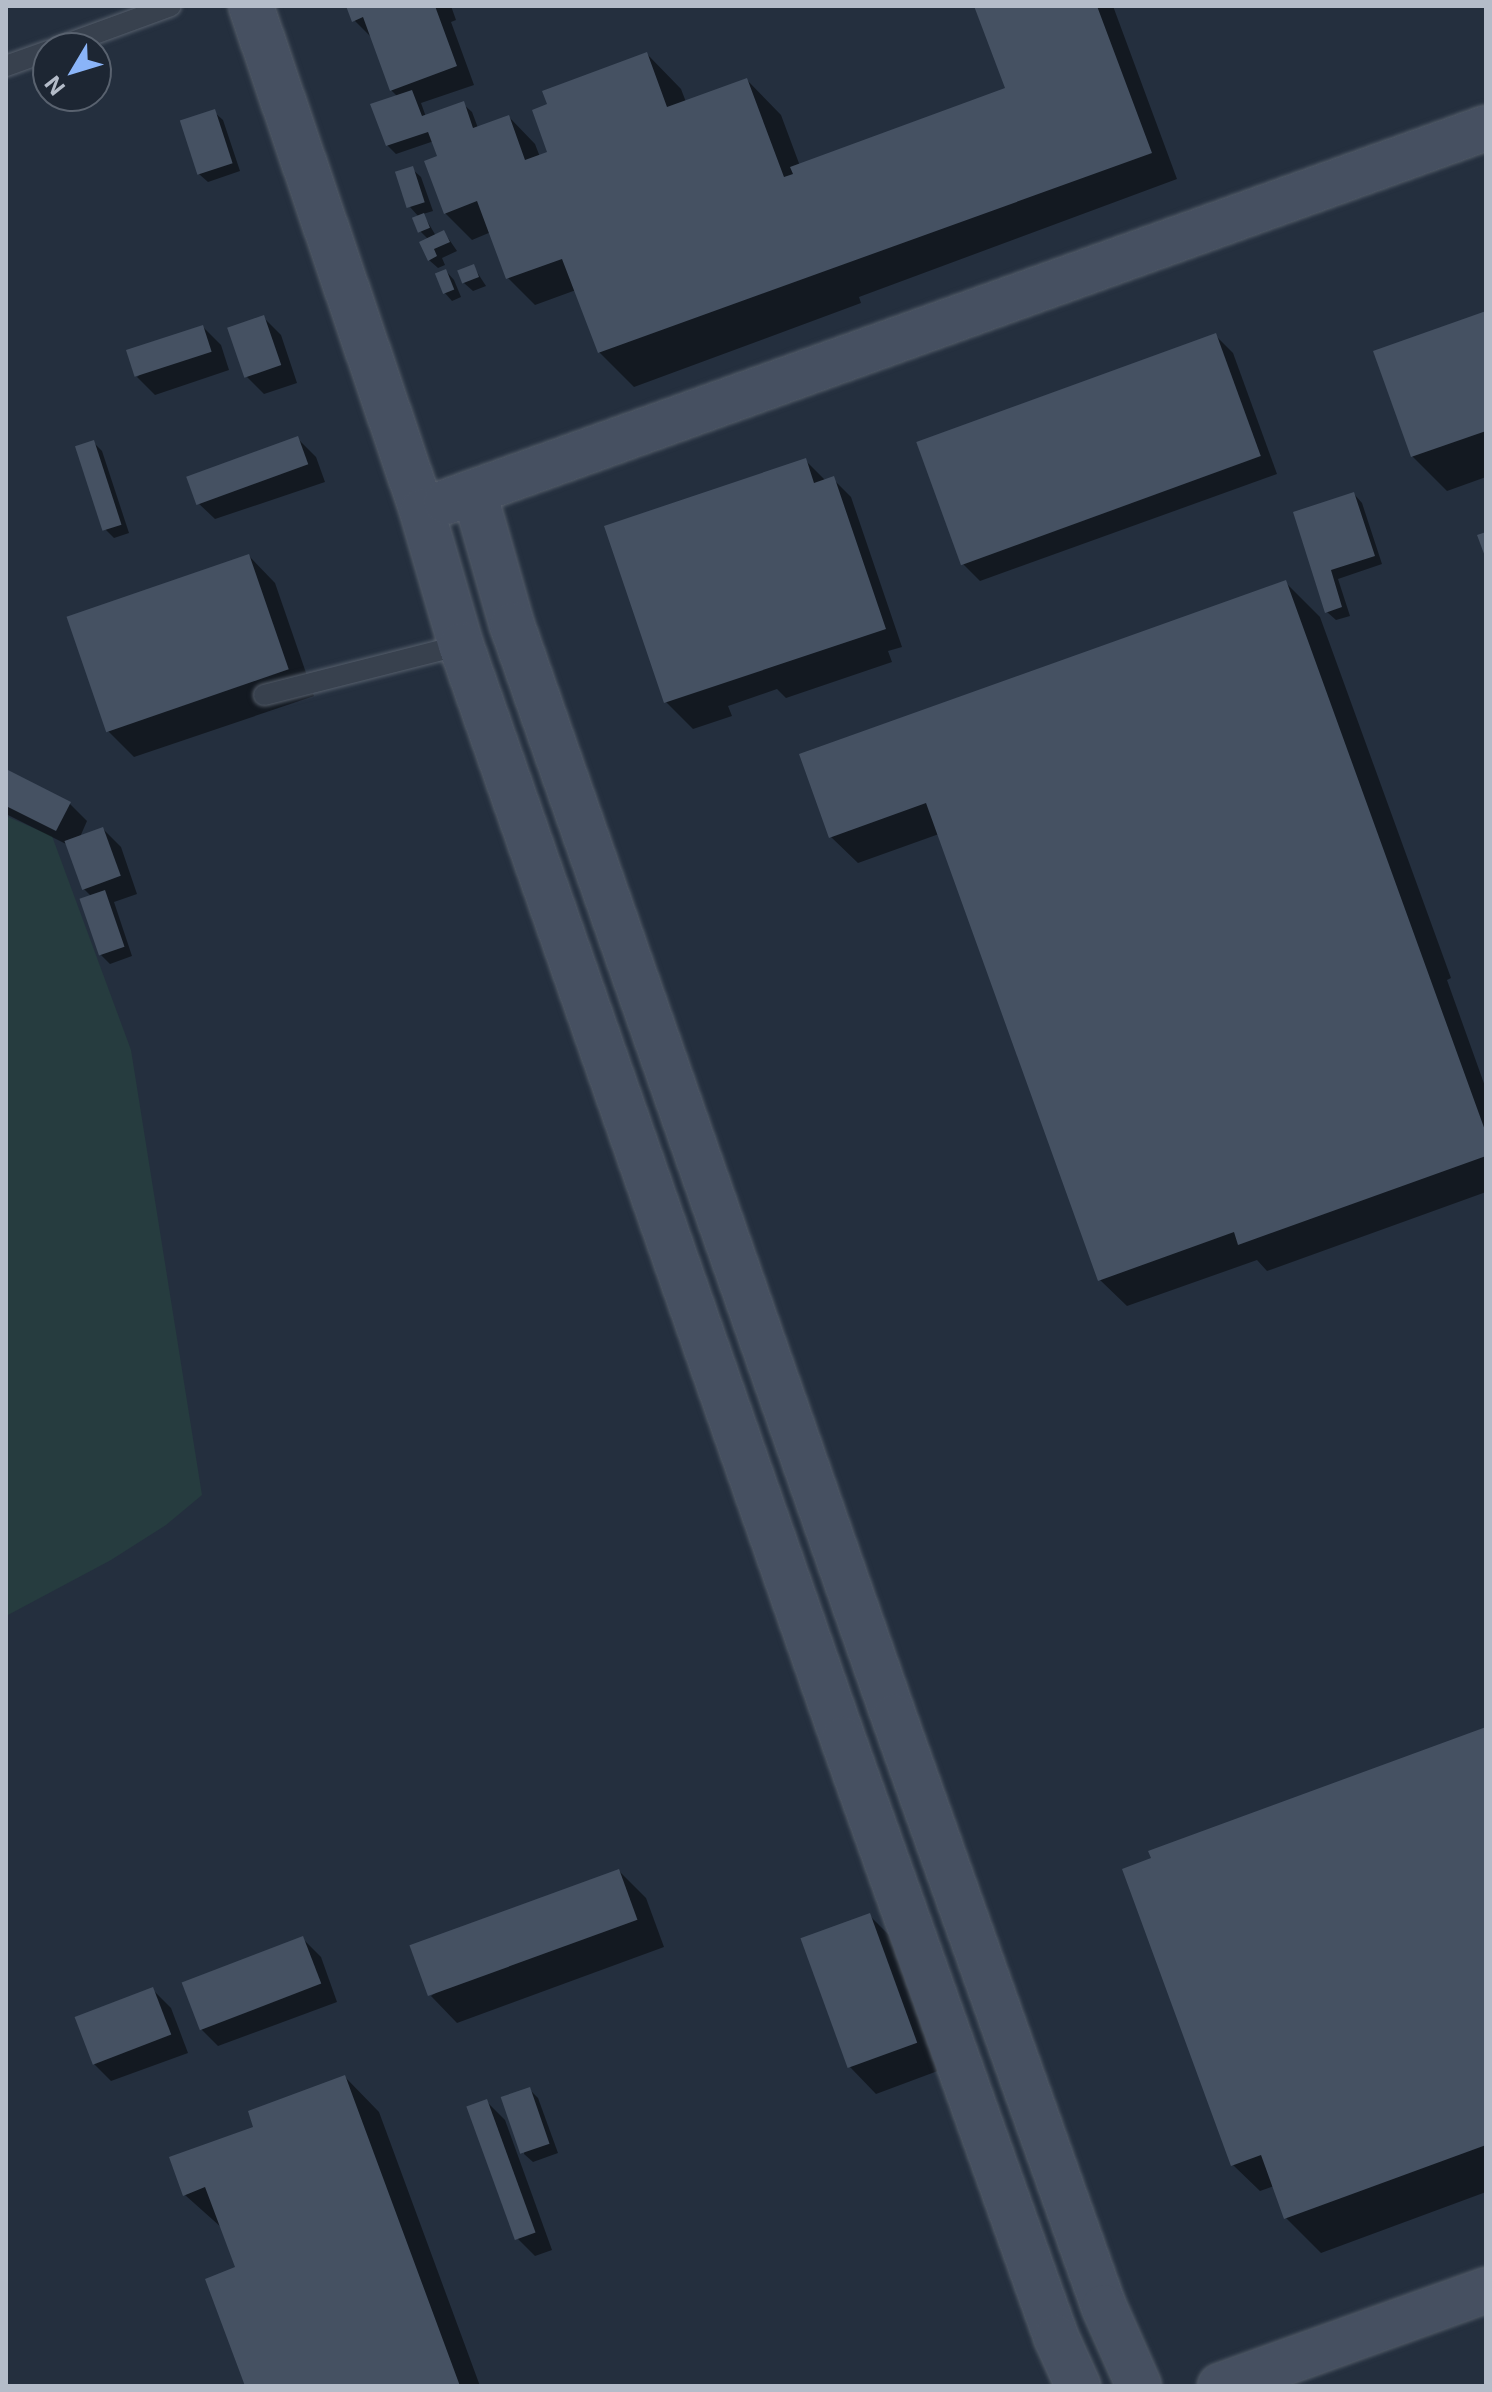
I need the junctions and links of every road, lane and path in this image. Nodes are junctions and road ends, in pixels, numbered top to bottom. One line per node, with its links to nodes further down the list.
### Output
1 (171, 6): 3 (lane)
2 (251, 6): 8 (street)
3 (100, 32)
4 (32, 57): 5 (lane)
5 (6, 66)
6 (1486, 128): 7 (street)
7 (474, 492): 8 (street); 13 (street)
8 (422, 511): 9 (street)
9 (461, 645): 10 (lane); 12 (street)
10 (264, 695)
11 (1486, 2290): 14 (street)
12 (1078, 2386)
13 (1139, 2386)
14 (1220, 2386)

